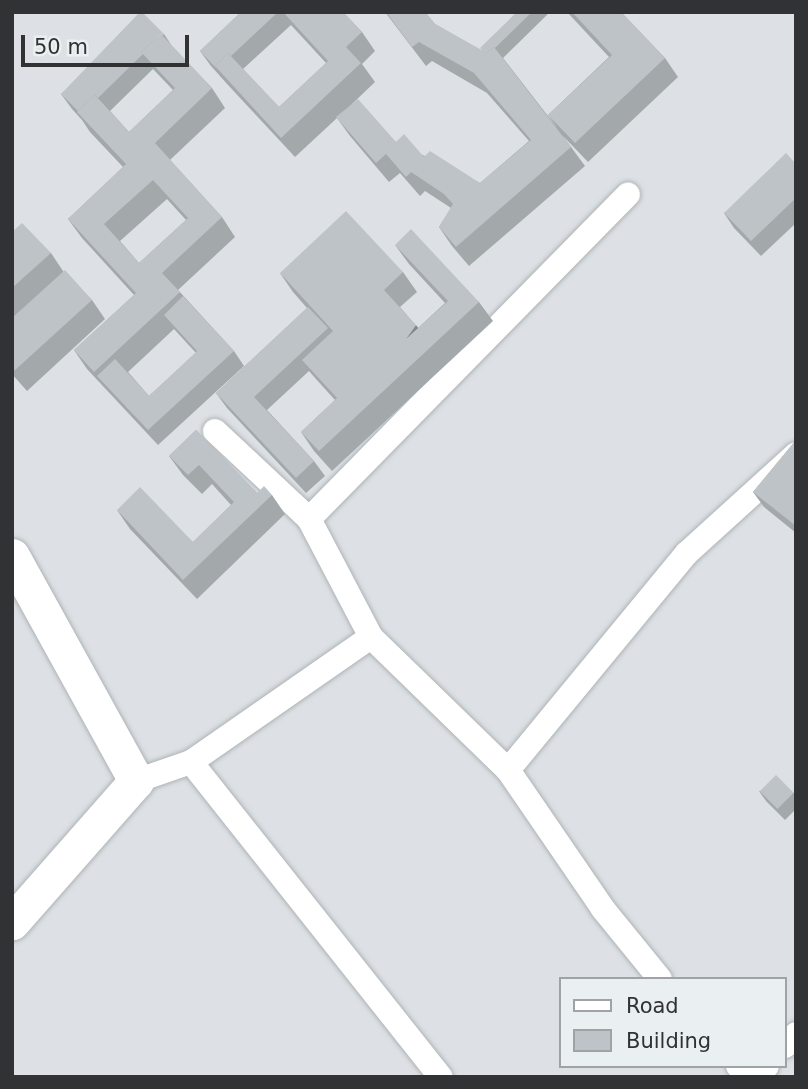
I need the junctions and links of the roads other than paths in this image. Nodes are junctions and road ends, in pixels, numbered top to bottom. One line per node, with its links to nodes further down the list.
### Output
1 (628, 194): 4 (street)
2 (215, 431): 4 (street)
3 (796, 454): 8 (street)
4 (309, 519): 6 (street)
5 (12, 556): 9 (street)
6 (371, 637): 7 (street); 8 (street)
7 (191, 762): 9 (street); 12 (street)
8 (508, 770): 11 (street)
9 (136, 781): 10 (street)
10 (12, 922)
11 (658, 977)
12 (441, 1077)

